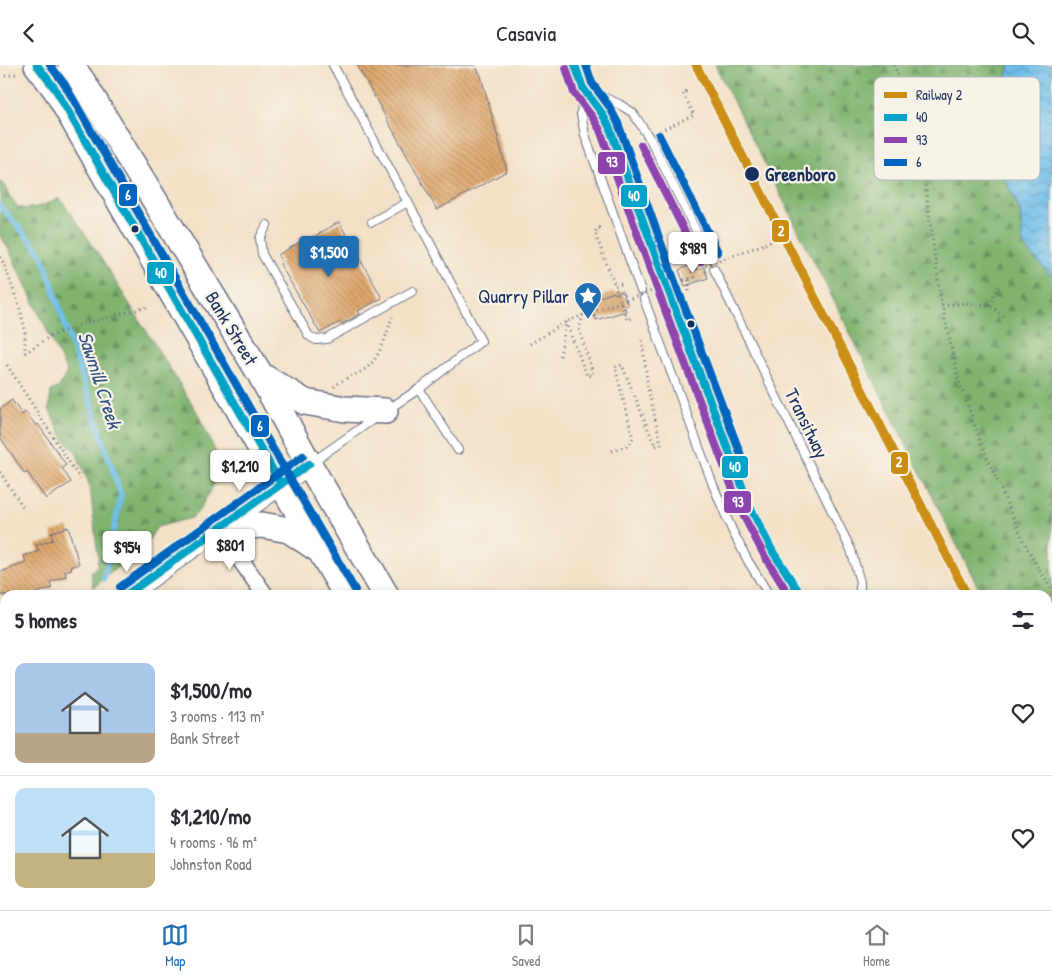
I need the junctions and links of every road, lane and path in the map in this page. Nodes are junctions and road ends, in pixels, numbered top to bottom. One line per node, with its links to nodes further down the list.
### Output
1 (71, 65): 40 (main road, Bank Street)
2 (333, 65): 12 (lane)
3 (575, 65): 8 (lane)
4 (894, 65): 7 (path)
5 (26, 70): 6 (path); 49 (main road, Bank Street)
6 (0, 77)
7 (899, 77)
8 (583, 88): 19 (lane); 58 (lane); 59 (lane)
9 (686, 91): 10 (path)
10 (660, 131)
11 (924, 180): 30 (path)
12 (408, 202): 13 (lane); 41 (lane)
13 (372, 223)
14 (266, 225): 26 (lane)
15 (600, 228): 24 (path)
16 (777, 238): 21 (path, bridge)
17 (691, 246): 21 (path)
18 (0, 257): 31 (path)
19 (709, 257)
20 (714, 269): 60 (lane, Transitway)
21 (694, 270): 22 (path)
22 (689, 278): 27 (path); 28 (path, bridge)
23 (622, 284): 24 (path)
24 (615, 286): 28 (path)
25 (998, 286): 29 (path)
26 (413, 291): 42 (path)
27 (689, 291)
28 (621, 302): 32 (path); 33 (path)
29 (990, 305): 30 (path); 34 (path)
30 (942, 306): 53 (path)
31 (148, 307)
32 (583, 315): 35 (path); 35 (path)
33 (634, 317)
34 (1005, 317)
35 (566, 322): 37 (path); 38 (path)
36 (642, 339): 45 (path)
37 (530, 344)
38 (560, 355)
39 (7, 365): 48 (path)
40 (260, 375): 43 (main road); 46 (main road, Bank Street)
41 (419, 389): 43 (lane); 44 (lane)
42 (329, 391)
43 (385, 411): 46 (lane)
44 (458, 450)
45 (612, 451)
46 (309, 464): 49 (street); 57 (main road, Bank Street)
47 (0, 473): 50 (path)
48 (80, 479)
49 (281, 484): 51 (street); 52 (main road, Bank Street)
50 (23, 507)
51 (219, 529): 52 (main road); 54 (street); 55 (street)
52 (320, 551): 56 (main road, Bank Street)
53 (1052, 589)
54 (133, 590)
55 (262, 590)
56 (343, 590)
57 (383, 590)
58 (766, 590)
59 (798, 590)
60 (860, 590)

